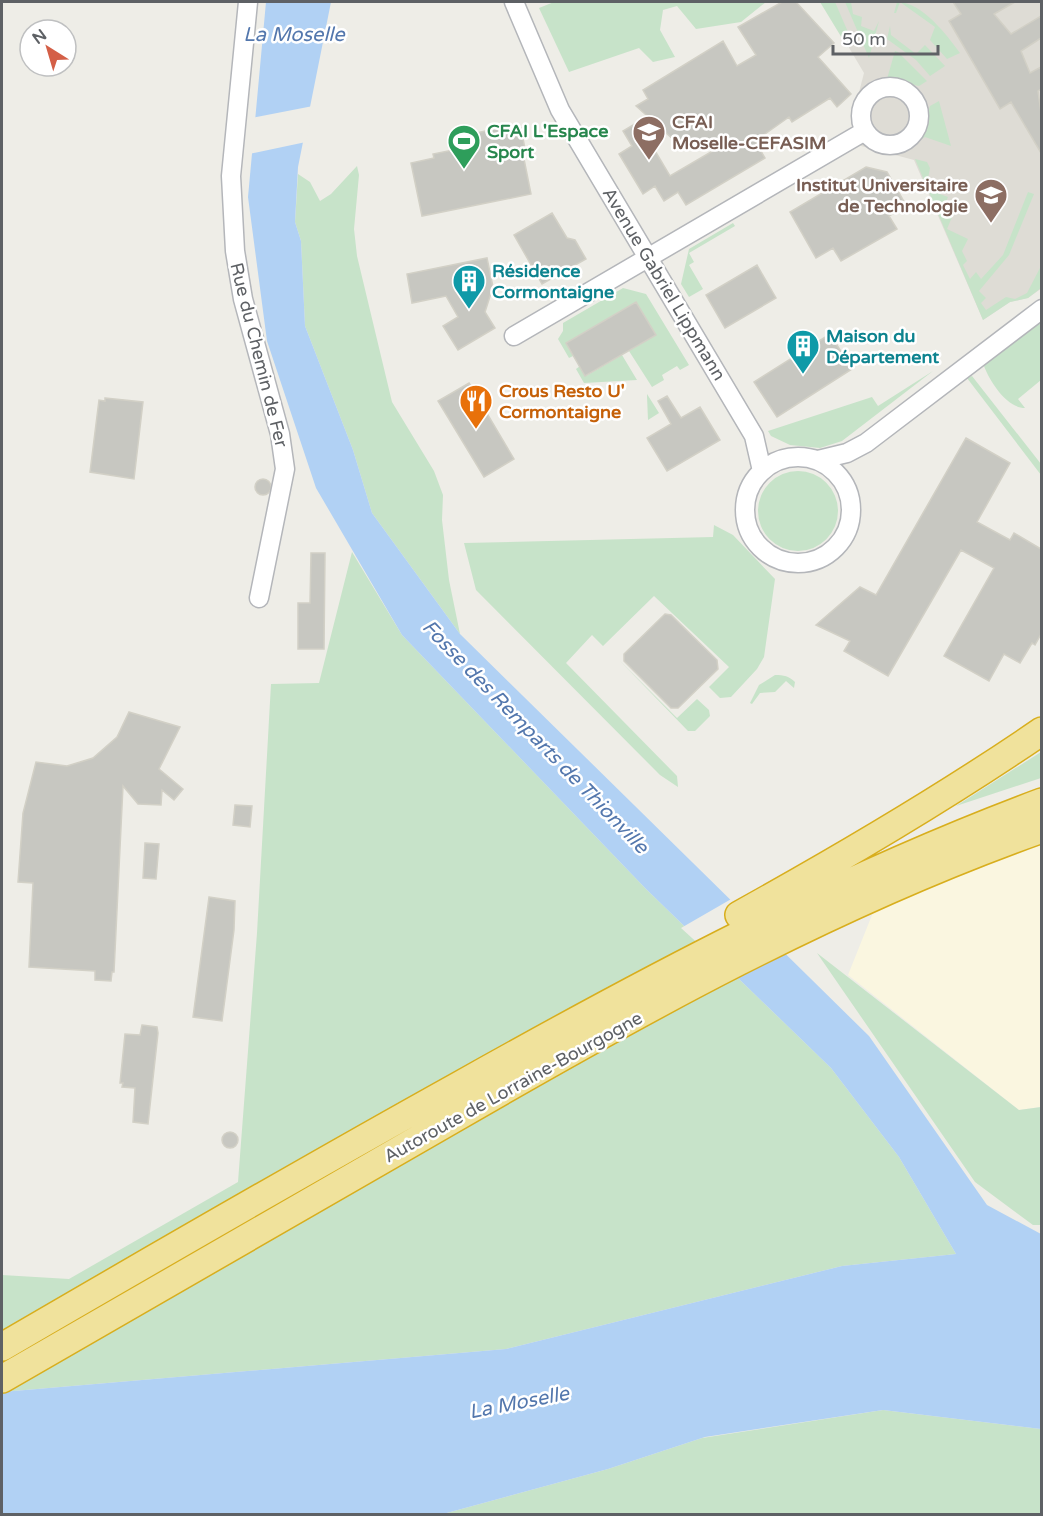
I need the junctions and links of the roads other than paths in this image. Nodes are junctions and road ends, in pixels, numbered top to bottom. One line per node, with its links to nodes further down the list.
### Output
1 (248, 2): 13 (street, Rue du Chemin de Fer)
2 (514, 2): 4 (street, Avenue Gabriel Lippmann)
3 (865, 131): 4 (street)
4 (648, 258): 6 (street); 7 (street, Avenue Gabriel Lippmann)
5 (1041, 309): 8 (street)
6 (514, 336)
7 (754, 436): 9 (street, Avenue Gabriel Lippmann); 11 (street, Avenue Gabriel Lippmann)
8 (866, 443): 10 (street); 12 (street)
9 (784, 459): 10 (street); 11 (street)
10 (818, 460): 12 (street)
11 (762, 471): 12 (street)
12 (847, 489)
13 (259, 598)
14 (1041, 731): 17 (highway)
15 (1041, 802): 17 (highway)
16 (1041, 829): 18 (highway, Autoroute de Lorraine-Bourgogne)
17 (767, 910): 18 (highway)
18 (697, 959): 19 (highway, Autoroute de Lorraine-Bourgogne); 20 (highway, Autoroute de Lorraine-Bourgogne)
19 (2, 1347)
20 (2, 1379)

